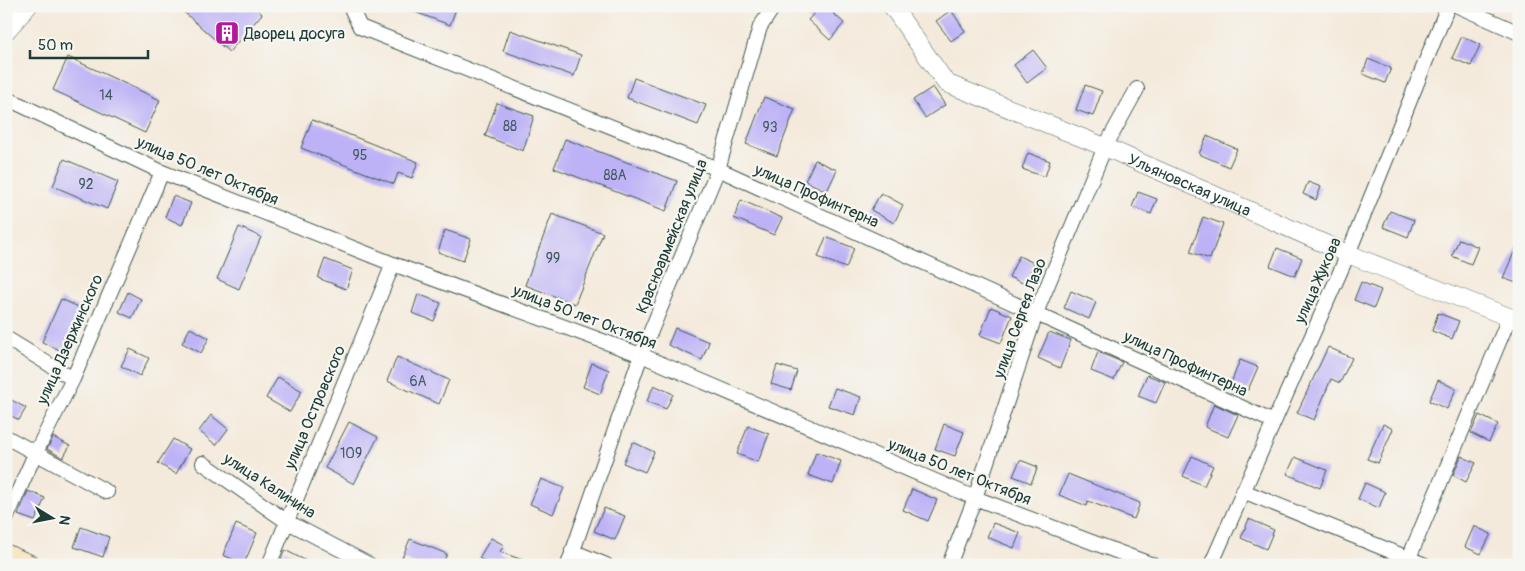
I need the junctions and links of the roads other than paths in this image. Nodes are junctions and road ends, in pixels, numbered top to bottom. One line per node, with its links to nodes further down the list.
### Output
1 (28, 6): 7 (street)
2 (350, 6): 12 (street, улица Профинтерна)
3 (774, 6): 12 (street, Красноармейская улица)
4 (892, 6): 11 (street, Ульяновская улица)
5 (1448, 6): 14 (street, улица Жукова)
6 (1458, 6): 8 (street)
7 (6, 30)
8 (1519, 33)
9 (1137, 89): 11 (street, улица Сергея Лазо)
10 (6, 98): 13 (street, улица 50 лет Октября)
11 (1105, 147): 14 (street, Ульяновская улица); 16 (street, улица Сергея Лазо)
12 (718, 169): 16 (street, улица Профинтерна); 19 (street, Красноармейская улица)
13 (162, 172): 15 (street, улица 50 лет Октября); 20 (street, улица Дзержинского)
14 (1348, 254): 17 (street, Ульяновская улица); 21 (street, улица Жукова)
15 (393, 264): 19 (street, улица 50 лет Октября); 29 (street, улица Островского)
16 (1036, 313): 21 (street, улица Профинтерна); 27 (street, улица Сергея Лазо)
17 (1514, 319): 32 (street)
18 (6, 338): 20 (street)
19 (641, 355): 27 (street, улица 50 лет Октября); 31 (street, Красноармейская улица)
20 (73, 379): 23 (street, улица Дзержинского)
21 (1274, 422): 25 (street, улица Жукова)
22 (6, 437): 23 (street)
23 (34, 454): 26 (street); 28 (street, улица Дзержинского)
24 (203, 462): 29 (street, улица Калинина)
25 (1243, 491): 32 (street); 39 (street, улица Жукова)
26 (106, 492)
27 (975, 498): 37 (street, улица Сергея Лазо); 38 (street, улица 50 лет Октября)
28 (6, 520)
29 (286, 521): 34 (street, улица Островского); 35 (street, улица Калинина)
30 (6, 554): 33 (main road)
31 (570, 558): 36 (street)
32 (1409, 558): 40 (street)
33 (31, 565)
34 (269, 565)
35 (370, 565)
36 (606, 565)
37 (949, 565)
38 (1153, 565)
39 (1211, 565)
40 (1425, 565)

